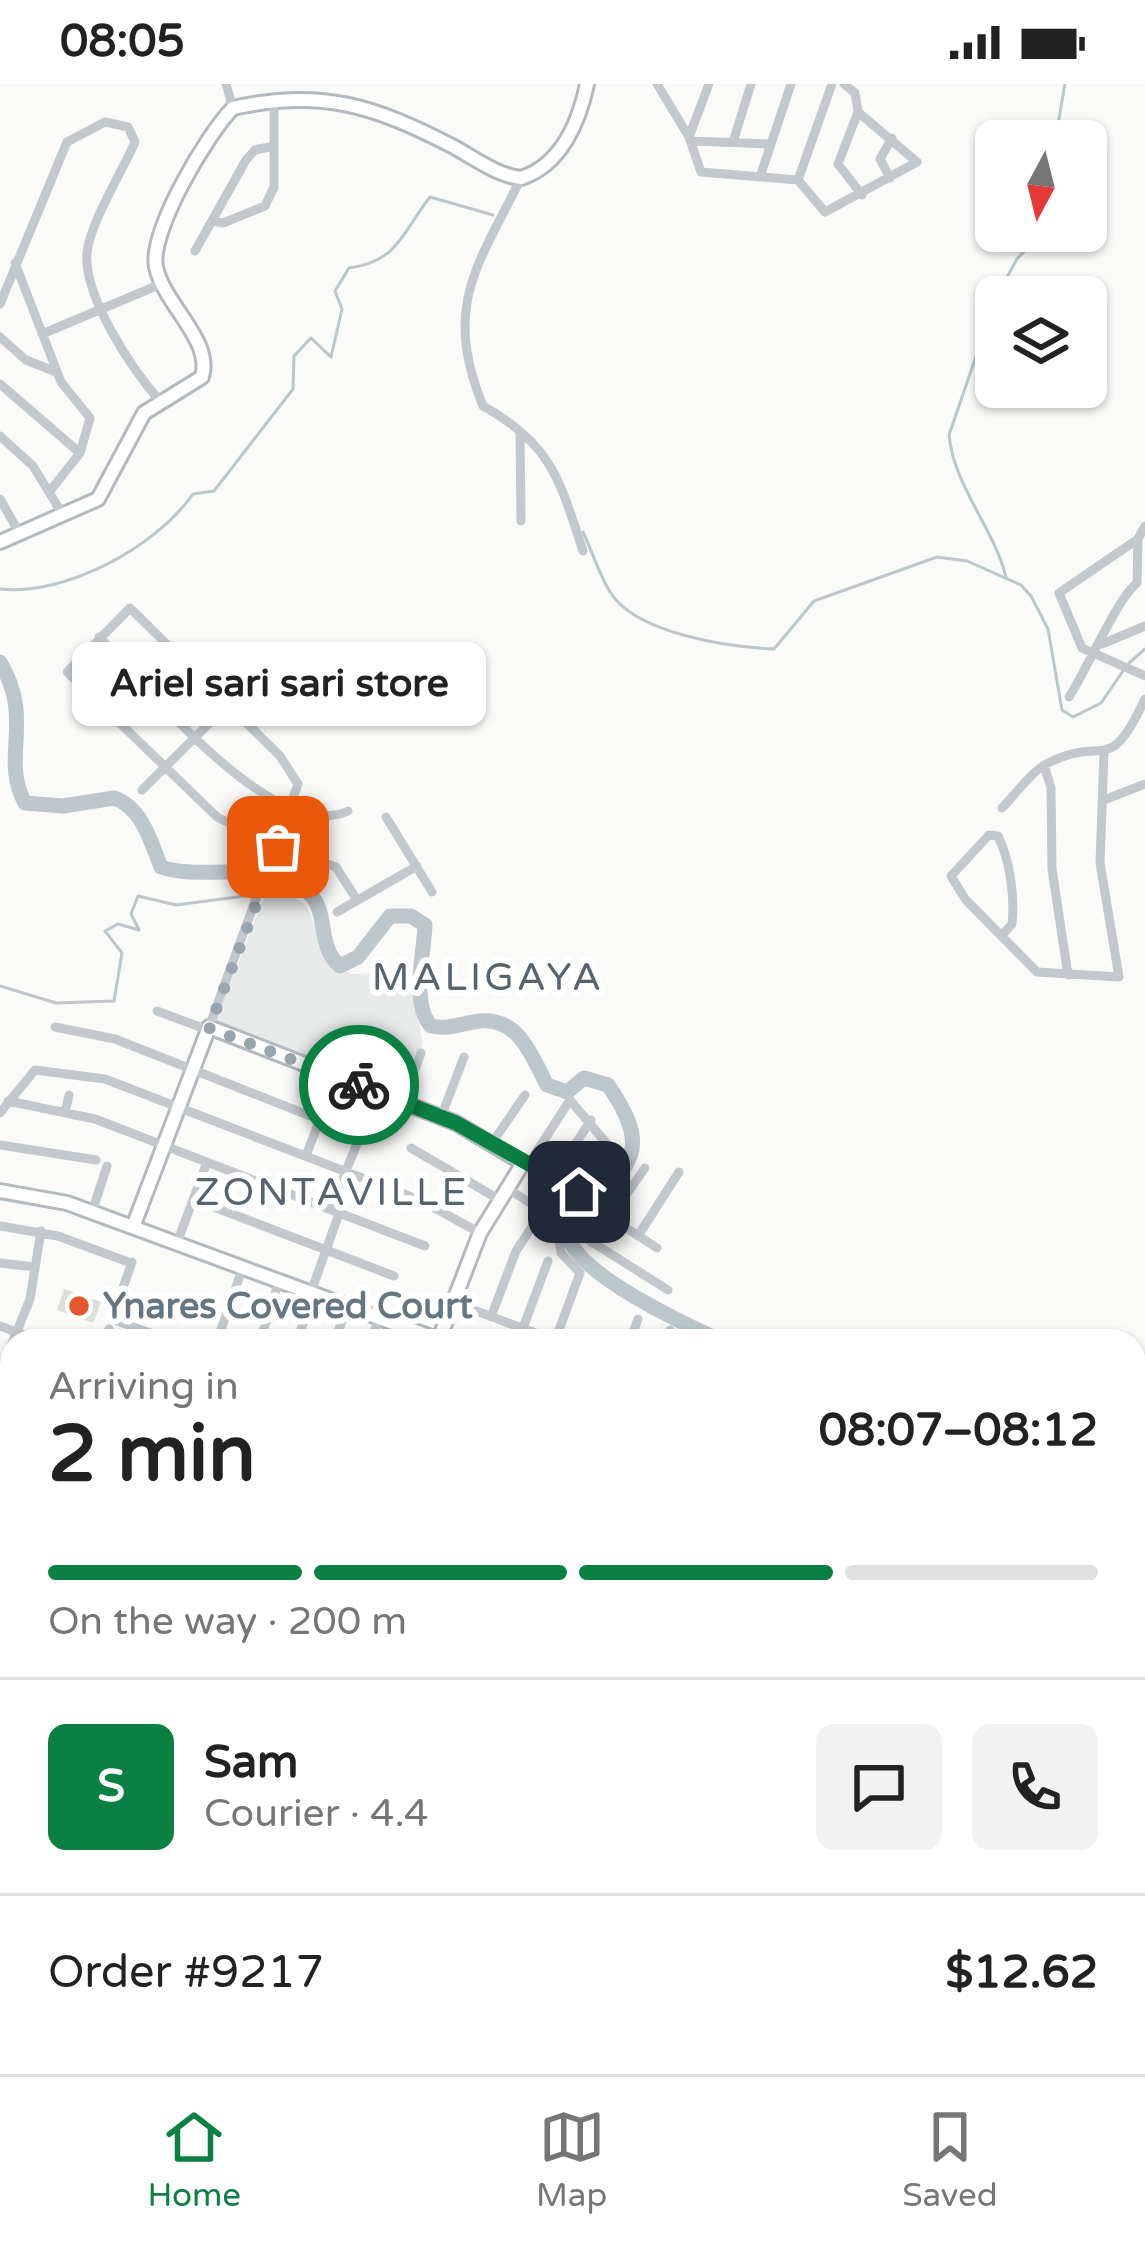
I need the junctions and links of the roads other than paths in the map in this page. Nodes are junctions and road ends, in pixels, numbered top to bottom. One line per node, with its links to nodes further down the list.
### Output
1 (226, 84): 12 (street)
2 (587, 84): 20 (street)
3 (657, 84): 10 (street)
4 (671, 84): 10 (street)
5 (709, 84): 15 (street)
6 (751, 84): 16 (street)
7 (791, 84): 17 (street)
8 (832, 84): 22 (street)
9 (844, 84): 13 (street)
10 (666, 98): 15 (street)
11 (274, 99): 12 (street); 18 (street); 20 (street)
12 (232, 107): 27 (street)
13 (858, 112): 14 (street); 23 (street)
14 (892, 138): 21 (street); 21 (street)
15 (690, 139): 16 (street); 19 (street)
16 (733, 142): 17 (street)
17 (771, 144): 19 (street)
18 (274, 146): 24 (street); 24 (street)
19 (760, 177): 22 (street)
20 (521, 178): 35 (street)
21 (890, 178): 23 (street)
22 (798, 180): 23 (street)
23 (862, 195)
24 (213, 221): 25 (street)
25 (195, 251)
26 (15, 262): 28 (street); 29 (street); 30 (street)
27 (161, 284): 29 (street); 34 (street)
28 (0, 304)
29 (104, 308): 30 (street); 34 (street)
30 (42, 334): 32 (street)
31 (0, 338): 32 (street)
32 (58, 373): 37 (street)
33 (0, 384): 37 (street)
34 (159, 400): 40 (street)
35 (520, 433): 41 (street); 46 (street)
36 (0, 436): 38 (street)
37 (80, 453): 38 (street)
38 (50, 491): 40 (street)
39 (0, 499): 43 (street)
40 (64, 516): 43 (street)
41 (521, 521)
42 (1145, 526): 44 (street)
43 (20, 534): 45 (street)
44 (1138, 539): 49 (street); 49 (street)
45 (0, 542)
46 (583, 551)
47 (1145, 626): 49 (street)
48 (99, 637): 54 (street); 55 (street); 57 (street)
49 (1099, 649): 51 (street); 52 (street)
50 (262, 670): 54 (street)
51 (1145, 676)
52 (1069, 697)
53 (1145, 699): 58 (street)
54 (227, 704): 57 (street); 64 (street)
55 (103, 706): 56 (street); 59 (street)
56 (91, 718)
57 (194, 734): 59 (street); 64 (street)
58 (1104, 753): 60 (street); 63 (street)
59 (166, 765): 62 (street); 68 (street)
60 (1044, 765): 65 (street); 74 (street)
61 (1145, 784): 63 (street)
62 (142, 790)
63 (1104, 800): 74 (street)
64 (292, 808): 66 (street); 68 (street)
65 (1002, 808)
66 (348, 811)
67 (386, 818): 69 (street)
68 (278, 847): 71 (street); 77 (street)
69 (417, 866): 70 (street); 71 (street)
70 (433, 892)
71 (356, 897): 72 (street)
72 (337, 912)
73 (1003, 934): 73 (street); 74 (street)
74 (1068, 975)
75 (157, 1011): 77 (street)
76 (55, 1027): 80 (street)
77 (209, 1029): 80 (street); 81 (street)
78 (421, 1053): 86 (street)
79 (464, 1057): 90 (street)
80 (194, 1070): 87 (street); 91 (street)
81 (336, 1076): 82 (street); 91 (street)
82 (378, 1093): 86 (street); 103 (street)
83 (525, 1094): 93 (street)
84 (69, 1095): 89 (street)
85 (8, 1101): 87 (street); 88 (street); 89 (street)
86 (403, 1102): 90 (street)
87 (179, 1109): 95 (street); 97 (street)
88 (0, 1113)
89 (64, 1113): 95 (street)
90 (441, 1117): 93 (street)
91 (318, 1119): 97 (street)
92 (591, 1120): 100 (street); 105 (street); 105 (street)
93 (492, 1143): 100 (street)
94 (0, 1145): 98 (street)
95 (166, 1147): 99 (street); 115 (street)
96 (411, 1148): 107 (street)
97 (306, 1156): 103 (street)
98 (96, 1160)
99 (207, 1162): 108 (street); 109 (street)
100 (527, 1162): 105 (street); 107 (street)
101 (107, 1166): 111 (street)
102 (645, 1168): 112 (street)
103 (348, 1172): 109 (street); 117 (street)
104 (679, 1172): 118 (street)
105 (554, 1177)
106 (0, 1192): 111 (street)
107 (504, 1194): 110 (street); 117 (street)
108 (193, 1199): 119 (street); 123 (street)
109 (336, 1209): 121 (street); 123 (street)
110 (543, 1210): 113 (street); 134 (street)
111 (92, 1212): 115 (street)
112 (611, 1217): 118 (street); 120 (street)
113 (556, 1218): 120 (street); 150 (street)
114 (0, 1226): 116 (street)
115 (133, 1227): 119 (street)
116 (41, 1230): 126 (street); 136 (street)
117 (480, 1232): 132 (street)
118 (638, 1236): 122 (street)
119 (177, 1243): 127 (street)
120 (592, 1243): 130 (street)
121 (424, 1246)
122 (658, 1248)
123 (327, 1250): 128 (street); 131 (street)
124 (548, 1261): 139 (street)
125 (0, 1263): 126 (street)
126 (34, 1267): 140 (street)
127 (243, 1267): 129 (street); 143 (street)
128 (394, 1276)
129 (279, 1281): 131 (street); 144 (street)
130 (668, 1290)
131 (311, 1292): 133 (street)
132 (452, 1302): 134 (street); 149 (street)
133 (348, 1306): 135 (street); 146 (street)
134 (491, 1317): 139 (street)
135 (379, 1318): 147 (street); 148 (street)
136 (112, 1319): 141 (street); 142 (street)
137 (638, 1319): 151 (street)
138 (304, 1321): 145 (street)
139 (523, 1328)
140 (17, 1329)
141 (108, 1329)
142 (139, 1329)
143 (221, 1329)
144 (264, 1329)
145 (301, 1329)
146 (339, 1329)
147 (375, 1329)
148 (410, 1329)
149 (444, 1329)
150 (560, 1329)
151 (634, 1329)

